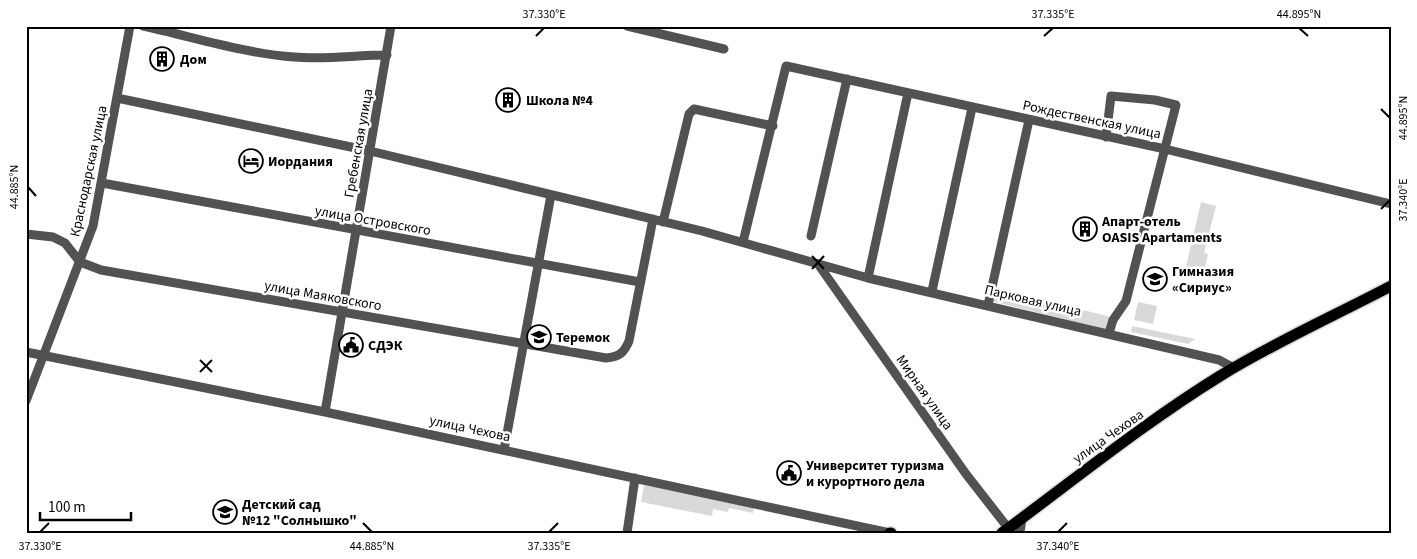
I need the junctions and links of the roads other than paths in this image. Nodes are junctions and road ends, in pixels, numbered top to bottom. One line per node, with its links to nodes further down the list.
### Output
1 (130, 26): 9 (street, Краснодарская улица)
2 (143, 26): 6 (street)
3 (391, 26): 6 (street, Гребенская улица)
4 (627, 26): 5 (street)
5 (724, 50)
6 (387, 55): 15 (street, Гребенская улица)
7 (847, 79): 8 (street, Рождественская улица); 12 (street, Рождественская улица); 23 (street)
8 (908, 93): 10 (street, Рождественская улица); 28 (street)
9 (117, 98): 15 (street, Парковая улица); 16 (street, Краснодарская улица)
10 (972, 108): 11 (street, Рождественская улица); 31 (street)
11 (1028, 120): 13 (street, Рождественская улица); 32 (street)
12 (773, 126): 20 (street); 24 (street)
13 (1106, 137): 14 (street, Рождественская улица); 14 (street, Рождественская улица)
14 (1165, 149): 18 (street, Рождественская улица); 34 (street)
15 (370, 151): 17 (street, Парковая улица); 21 (street, Гребенская улица)
16 (102, 183): 21 (street, улица Островского); 25 (street, Краснодарская улица)
17 (552, 195): 19 (street, Парковая улица); 26 (street)
18 (1391, 204)
19 (653, 219): 20 (street, Парковая улица); 29 (street)
20 (663, 222): 24 (street, Парковая улица)
21 (356, 232): 26 (street, улица Островского); 33 (street, Гребенская улица)
22 (26, 234): 25 (street)
23 (811, 236)
24 (743, 242): 27 (street, Парковая улица)
25 (80, 262): 33 (street, улица Маяковского); 37 (street, Краснодарская улица)
26 (538, 263): 29 (street, улица Островского); 35 (street)
27 (818, 264): 28 (street, Парковая улица); 44 (street, Мирная улица)
28 (868, 278): 31 (street, Парковая улица)
29 (640, 282): 35 (street, улица Маяковского)
30 (1391, 286): 38 (main road)
31 (932, 291): 32 (street, Парковая улица)
32 (988, 305): 34 (street, Парковая улица)
33 (342, 312): 35 (street, улица Маяковского); 40 (street, Гребенская улица)
34 (1109, 333): 38 (street, Парковая улица)
35 (524, 344): 41 (street)
36 (26, 352): 37 (street, улица Чехова)
37 (42, 357): 39 (street, Краснодарская улица); 40 (street, улица Чехова)
38 (1234, 368): 43 (main road, улица Чехова)
39 (26, 401)
40 (325, 412): 41 (street, улица Чехова)
41 (504, 450): 42 (street, улица Чехова)
42 (635, 478): 45 (street); 46 (street, улица Чехова)
43 (1022, 518): 44 (main road, улица Чехова); 47 (street)
44 (1007, 531)
45 (627, 533)
46 (891, 533)
47 (1020, 533)

